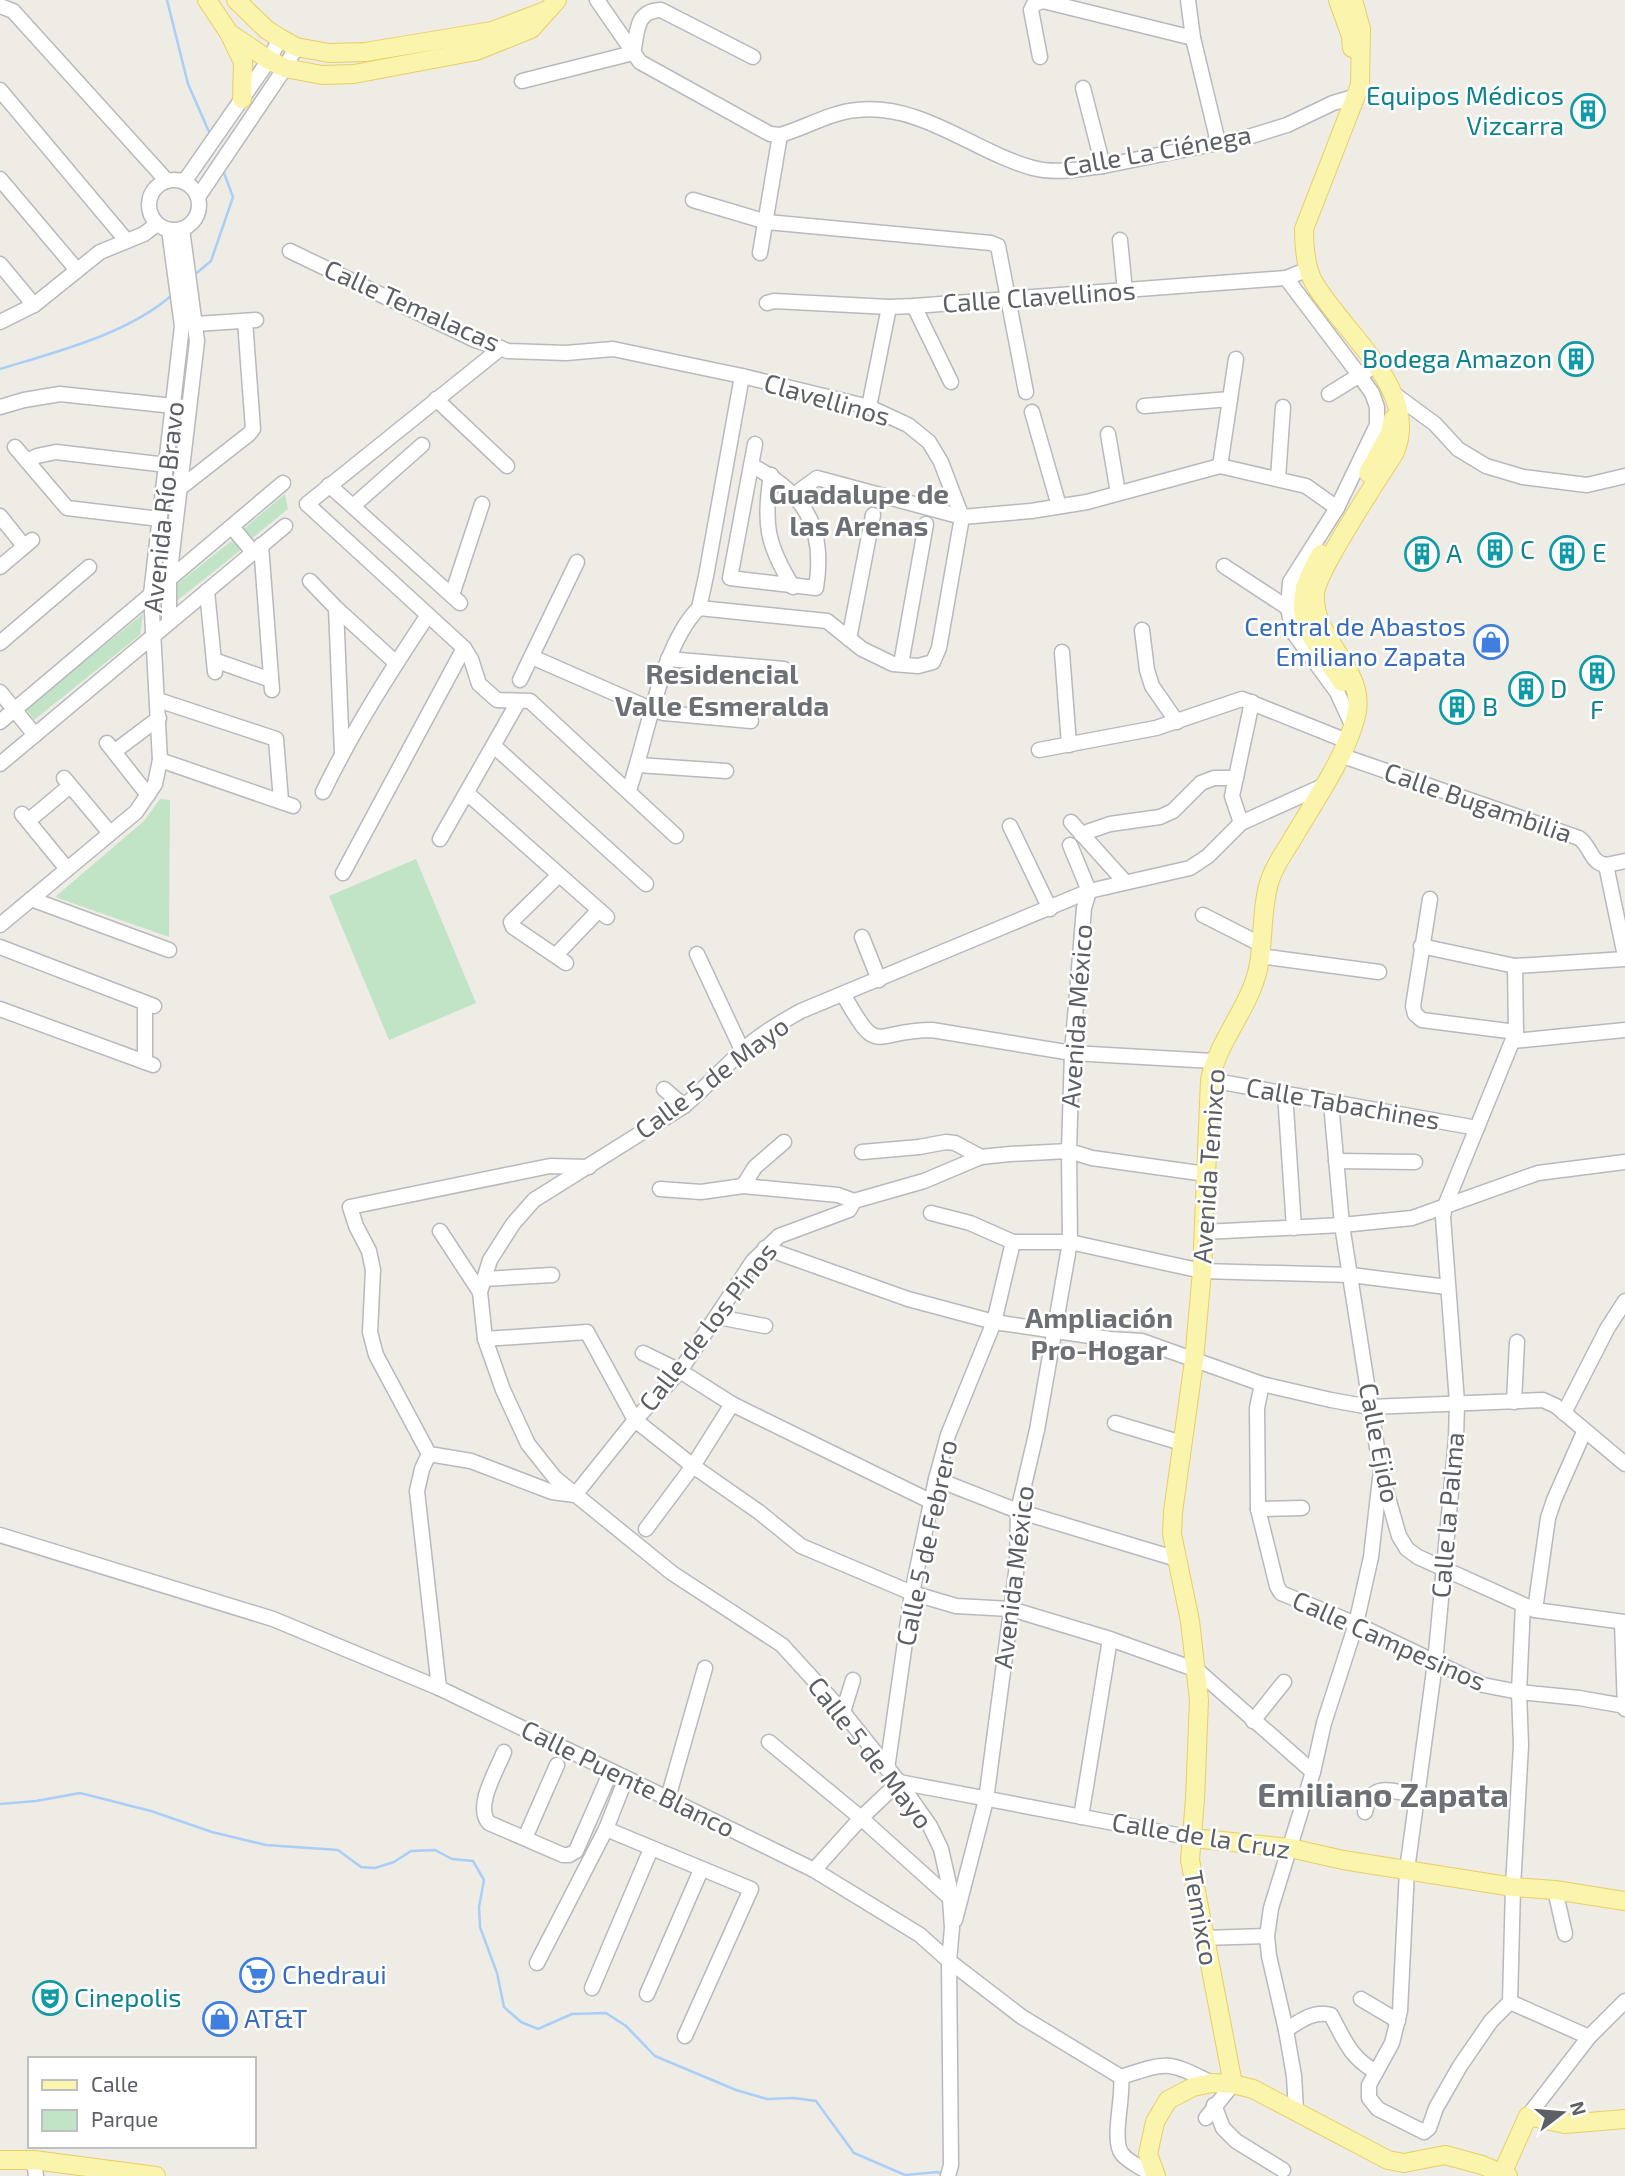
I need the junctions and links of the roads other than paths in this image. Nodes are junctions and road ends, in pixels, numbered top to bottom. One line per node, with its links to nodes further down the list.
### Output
1 (206, 0): 9 (main road)
2 (236, 0): 11 (main road)
3 (597, 0): 12 (street)
4 (1188, 0): 10 (street)
5 (1338, 0): 19 (main road)
6 (1353, 0): 19 (main road)
7 (552, 5): 11 (main road); 15 (main road)
8 (0, 6): 25 (street)
9 (229, 33): 15 (main road); 20 (main road)
10 (1193, 38): 14 (street); 22 (street)
11 (288, 42): 15 (street)
12 (634, 53): 13 (street); 16 (street); 21 (street)
13 (753, 57)
14 (1040, 57)
15 (277, 64): 20 (street); 27 (street)
16 (522, 81)
17 (1083, 88): 23 (street)
18 (0, 90): 31 (street)
19 (1352, 97): 22 (street, Calle La Ciénega); 38 (main road)
20 (242, 99): 26 (street)
21 (780, 135): 23 (street, Calle La Ciénega); 29 (street)
22 (1218, 142): 23 (street, Calle La Ciénega)
23 (1103, 166)
24 (0, 179): 37 (street)
25 (167, 181): 26 (street); 30 (street)
26 (184, 182): 27 (street)
27 (198, 197): 30 (street)
28 (693, 200): 29 (street)
29 (767, 222): 34 (street); 40 (street)
30 (169, 228): 31 (street); 36 (street, Avenida Río Bravo)
31 (126, 240): 37 (street)
32 (1120, 240): 39 (street)
33 (290, 251): 47 (street, Calle Temalacas)
34 (760, 253)
35 (0, 264): 42 (street)
36 (180, 266): 46 (street, Avenida Río Bravo); 58 (street, Avenida Río Bravo)
37 (77, 270): 42 (street)
38 (1299, 273): 39 (street, Calle Clavellinos); 49 (main road); 52 (main road)
39 (1125, 291): 40 (street, Calle Clavellinos)
40 (1008, 297): 43 (street, Calle Clavellinos); 53 (street)
41 (767, 303): 44 (street, Calle Clavellinos)
42 (34, 305): 45 (street)
43 (914, 306): 44 (street, Calle Clavellinos); 51 (street)
44 (889, 307): 59 (street)
45 (0, 323)
46 (196, 324): 58 (street, Avenida Río Bravo); 77 (street)
47 (501, 348): 50 (street, Calle Temalacas); 55 (street)
48 (1236, 359): 56 (street)
49 (1364, 373): 52 (main road); 54 (street)
50 (743, 376): 59 (street, Clavellinos); 102 (street)
51 (951, 382)
52 (1382, 391): 73 (street); 83 (street); 128 (main road); 128 (main road)
53 (1026, 392)
54 (1329, 394)
55 (436, 399): 70 (street); 76 (street)
56 (1230, 399): 60 (street); 71 (street)
57 (0, 407): 58 (street)
58 (181, 407): 68 (street, Avenida Río Bravo); 77 (street, Avenida Río Bravo)
59 (869, 407): 86 (street, Clavellinos)
60 (1144, 407)
61 (1283, 407): 74 (street)
62 (1032, 412): 82 (street)
63 (1108, 434): 78 (street)
64 (755, 444): 69 (street)
65 (422, 445): 81 (street)
66 (15, 447): 67 (street)
67 (27, 461): 68 (street); 87 (street)
68 (167, 465): 87 (street, Avenida Río Bravo)
69 (751, 465): 72 (street); 98 (street)
70 (507, 466)
71 (1220, 466): 74 (street); 78 (street)
72 (771, 475): 79 (street); 98 (street)
73 (1625, 476)
74 (1278, 478): 83 (street)
75 (283, 483): 90 (street)
76 (329, 485): 81 (street); 104 (street)
77 (180, 488): 96 (street, Avenida Río Bravo)
78 (1118, 493): 82 (street)
79 (795, 494): 86 (street); 98 (street)
80 (482, 504): 81 (street)
81 (353, 506)
82 (1059, 506): 86 (street)
83 (1337, 508): 103 (street)
84 (873, 514): 108 (street)
85 (0, 516): 94 (street)
86 (962, 517): 115 (street)
87 (160, 520): 100 (street, Avenida Río Bravo)
88 (926, 524): 115 (street)
89 (285, 526): 91 (street)
90 (232, 527): 91 (street); 96 (street)
91 (257, 548): 99 (street); 99 (street)
92 (578, 562): 112 (street)
93 (1224, 566): 103 (street)
94 (0, 567)
95 (89, 567): 109 (street)
96 (169, 579): 100 (street); 105 (street, Avenida Río Bravo)
97 (310, 581): 101 (street)
98 (793, 587)
99 (207, 591): 105 (street)
100 (151, 594): 107 (street, Avenida Río Bravo); 122 (street)
101 (336, 608): 114 (street); 133 (street)
102 (699, 608): 108 (street); 113 (street)
103 (1288, 608): 128 (street)
104 (428, 615): 110 (street); 114 (street)
105 (169, 622): 107 (street)
106 (1142, 630): 127 (street)
107 (153, 635): 119 (street, Avenida Río Bravo); 129 (street)
108 (849, 639): 115 (street)
109 (0, 643)
110 (464, 648): 120 (street); 155 (street)
111 (1062, 652): 130 (street)
112 (532, 657): 117 (street); 123 (street)
113 (668, 659): 116 (street); 123 (street)
114 (396, 662): 133 (street)
115 (901, 664)
116 (784, 669)
117 (520, 680)
118 (0, 692): 122 (street)
119 (158, 700): 124 (street, Avenida Río Bravo); 134 (street)
120 (518, 702): 131 (street); 140 (street)
121 (1252, 702): 127 (street); 128 (street, Calle Bugambilia); 138 (street)
122 (15, 710): 126 (street); 129 (street)
123 (653, 710): 125 (street); 136 (street)
124 (159, 718): 134 (street, Avenida Río Bravo); 143 (street)
125 (751, 721)
126 (0, 722)
127 (1177, 722): 130 (street)
128 (1349, 734): 139 (main road, Avenida Temixco); 153 (street, Calle Bugambilia)
129 (35, 735): 135 (street)
130 (1069, 745): 132 (street)
131 (494, 746): 142 (street); 158 (street)
132 (1039, 751)
133 (342, 753): 141 (street)
134 (160, 760): 143 (street, Avenida Río Bravo)
135 (0, 764)
136 (638, 765): 137 (street); 140 (street)
137 (726, 771)
138 (1236, 778): 145 (street); 148 (street)
139 (1323, 786): 145 (street, Calle 5 de Mayo); 170 (main road, Avenida Temixco)
140 (629, 790): 149 (street)
141 (323, 792)
142 (467, 793): 150 (street); 156 (street)
143 (148, 795): 147 (street, Avenida Río Bravo)
144 (1071, 822): 148 (street)
145 (1241, 823): 157 (street, Calle 5 de Mayo)
146 (1010, 826): 162 (street)
147 (110, 833): 154 (street, Avenida Río Bravo); 154 (street)
148 (1081, 834): 157 (street)
149 (676, 836)
150 (440, 839)
151 (1070, 845): 159 (street)
152 (1625, 861): 153 (street)
153 (1606, 865): 163 (street)
154 (67, 869): 160 (street, Avenida Río Bravo)
155 (343, 873)
156 (559, 875): 156 (street)
157 (1125, 882): 159 (street, Calle 5 de Mayo)
158 (646, 884)
159 (1089, 891): 162 (street, Calle 5 de Mayo); 181 (street, Avenida México)
160 (31, 899): 165 (street, Avenida Río Bravo); 169 (street)
161 (1430, 899): 167 (street)
162 (1050, 909): 175 (street, Calle 5 de Mayo)
163 (1621, 914): 172 (street)
164 (1203, 915): 170 (street)
165 (0, 925)
166 (862, 937): 175 (street)
167 (1421, 946): 173 (street); 179 (street)
168 (0, 947): 177 (street)
169 (169, 950)
170 (1261, 951): 174 (street); 182 (main road, Avenida Temixco)
171 (697, 954): 180 (street)
172 (1625, 958): 173 (street)
173 (1515, 966): 179 (street, Calle la Palma)
174 (1379, 972)
175 (879, 980): 176 (street, Calle 5 de Mayo)
176 (843, 994): 180 (street, Calle 5 de Mayo); 181 (street)
177 (0, 1009)
178 (1625, 1030): 179 (street)
179 (1514, 1037): 188 (street, Calle la Palma)
180 (742, 1050): 187 (street, Calle 5 de Mayo)
181 (1072, 1053): 182 (street); 190 (street, Avenida México)
182 (1213, 1061): 183 (main road, Avenida Temixco)
183 (1210, 1080): 185 (street, Calle Tabachines); 197 (main road, Avenida Temixco)
184 (664, 1089): 187 (street)
185 (1285, 1093): 186 (street, Calle Tabachines); 204 (street)
186 (1331, 1103): 188 (street, Calle Tabachines); 193 (street, Calle Ejido)
187 (684, 1106): 196 (street, Calle 5 de Mayo)
188 (1477, 1128): 201 (street, Calle la Palma)
189 (783, 1142): 198 (street)
190 (1069, 1151): 192 (street, Calle de los Pinos); 197 (street, Calle de los Pinos); 208 (street, Avenida México)
191 (862, 1152): 192 (street)
192 (981, 1157): 200 (street, Calle de los Pinos)
193 (1336, 1161): 194 (street); 203 (street, Calle Ejido)
194 (1415, 1161)
195 (1625, 1162): 201 (street)
196 (589, 1167): 213 (street, Calle 5 de Mayo); 235 (street)
197 (1206, 1174): 206 (main road, Avenida Temixco)
198 (743, 1186): 199 (street); 200 (street)
199 (660, 1189)
200 (854, 1201): 209 (street, Calle de los Pinos)
201 (1445, 1206): 203 (street); 214 (street, Calle la Palma)
202 (931, 1213): 207 (street)
203 (1342, 1226): 204 (street); 212 (street, Calle Ejido)
204 (1294, 1228): 206 (street)
205 (440, 1231): 213 (street)
206 (1205, 1232): 210 (main road, Avenida Temixco)
207 (1013, 1242): 208 (street); 217 (street, Calle 5 de Febrero)
208 (1070, 1242): 210 (street); 219 (street, Avenida México)
209 (765, 1248): 216 (street, Calle de los Pinos); 217 (street)
210 (1202, 1271): 212 (street); 223 (main road, Avenida Temixco)
211 (552, 1275): 213 (street)
212 (1351, 1275): 214 (street); 229 (street, Calle Ejido)
213 (482, 1285): 220 (street, Calle 5 de Mayo)
214 (1447, 1287): 226 (street, Calle la Palma)
215 (1625, 1301): 230 (street)
216 (718, 1317): 218 (street); 224 (street, Calle de los Pinos)
217 (993, 1322): 219 (street); 239 (street, Calle 5 de Febrero)
218 (765, 1326)
219 (1055, 1330): 223 (street); 244 (street, Avenida México)
220 (485, 1339): 231 (street); 240 (street, Calle 5 de Mayo)
221 (1517, 1342): 227 (street)
222 (643, 1353): 224 (street)
223 (1194, 1361): 225 (street); 234 (main road, Avenida Temixco)
224 (680, 1371): 228 (street); 231 (street, Calle de los Pinos)
225 (1262, 1384): 229 (street); 243 (street, Calle Campesinos)
226 (1457, 1402): 227 (street); 229 (street); 248 (street, Calle la Palma)
227 (1514, 1402): 230 (street)
228 (732, 1404): 237 (street); 241 (street)
229 (1370, 1407): 238 (street, Calle Ejido)
230 (1564, 1413): 233 (street)
231 (635, 1420): 237 (street); 240 (street, Calle de los Pinos)
232 (1115, 1423): 234 (street)
233 (1584, 1432): 236 (street); 250 (street)
234 (1182, 1443): 247 (main road, Avenida Temixco)
235 (429, 1454): 240 (street, Calle 5 de Mayo); 260 (street)
236 (1625, 1464)
237 (693, 1466): 245 (street); 249 (street)
238 (1381, 1473): 248 (street, Calle Ejido); 253 (street)
239 (936, 1479): 241 (street, Calle 5 de Febrero); 244 (street)
240 (575, 1494): 263 (street, Calle 5 de Mayo)
241 (932, 1502): 249 (street, Calle 5 de Febrero)
242 (1302, 1508): 243 (street)
243 (1258, 1509): 253 (street, Calle Campesinos)
244 (1018, 1511): 247 (street); 251 (street, Avenida México)
245 (646, 1530)
246 (0, 1535): 260 (street, Calle Puente Blanco)
247 (1177, 1559): 257 (main road, Temixco)
248 (1443, 1567): 250 (street, Calle Ejido); 255 (street, Calle la Palma)
249 (912, 1593): 251 (street); 268 (street, Calle 5 de Febrero)
250 (1529, 1608): 252 (street, Calle Ejido); 261 (street)
251 (1011, 1609): 254 (street); 275 (street, Avenida México)
252 (1624, 1622): 262 (street)
253 (1356, 1624): 255 (street, Calle Campesinos); 270 (street)
254 (1110, 1639): 257 (street); 277 (street)
255 (1435, 1663): 261 (street, Calle Campesinos); 273 (street, Calle la Palma)
256 (705, 1668): 274 (street)
257 (1197, 1670): 264 (street); 281 (main road, Temixco)
258 (853, 1680): 263 (street)
259 (1284, 1682): 264 (street)
260 (439, 1688): 269 (street, Calle Puente Blanco)
261 (1519, 1692): 262 (street, Calle Campesinos); 287 (street)
262 (1625, 1707)
263 (843, 1712): 268 (street, Calle 5 de Mayo)
264 (1253, 1721): 270 (street)
265 (769, 1742): 278 (street)
266 (504, 1752): 280 (street)
267 (557, 1765): 280 (street)
268 (887, 1769): 272 (street, Calle 5 de Mayo)
269 (611, 1771): 271 (street, Calle Puente Blanco); 280 (street)
270 (1313, 1772): 282 (street)
271 (626, 1778): 274 (street, Calle Puente Blanco); 279 (street)
272 (899, 1782): 275 (street, Calle de la Cruz); 278 (street); 289 (street, Calle 5 de Mayo)
273 (1417, 1795): 276 (street); 286 (street, Calle la Palma)
274 (668, 1798): 285 (street, Calle Puente Blanco)
275 (986, 1800): 277 (street, Calle de la Cruz); 291 (street, Avenida México)
276 (1365, 1812)
277 (1081, 1817): 281 (street, Calle de la Cruz)
278 (861, 1818): 285 (street); 289 (street)
279 (606, 1829): 283 (street); 296 (street)
280 (526, 1838)
281 (1193, 1838): 282 (main road, Calle de la Cruz); 294 (main road, Temixco)
282 (1290, 1848): 286 (main road, Calle de la Cruz); 293 (street)
283 (650, 1849): 284 (street); 297 (street)
284 (701, 1870): 298 (street); 304 (street)
285 (814, 1870): 295 (street, Calle Puente Blanco)
286 (1407, 1870): 287 (main road, Calle de la Cruz); 302 (street, Calle la Palma)
287 (1513, 1887): 288 (main road, Calle de la Cruz); 301 (street)
288 (1555, 1890): 290 (main road, Calle de la Cruz); 292 (street)
289 (950, 1898): 291 (street, Calle 5 de Mayo)
290 (1625, 1901)
291 (953, 1928): 295 (street, Calle 5 de Mayo)
292 (1565, 1934)
293 (1267, 1936): 294 (street); 303 (street)
294 (1203, 1938): 309 (main road, Temixco)
295 (949, 1961): 307 (street, Calle Puente Blanco); 317 (street, Calle 5 de Mayo)
296 (537, 1963)
297 (592, 1988)
298 (647, 1994)
299 (1361, 1999): 302 (street)
300 (1625, 2001): 305 (street)
301 (1510, 2002): 305 (street); 306 (street)
302 (1398, 2021): 306 (street, Calle la Palma)
303 (1286, 2030): 306 (street); 311 (street)
304 (685, 2036)
305 (1589, 2037): 312 (street)
306 (1376, 2072)
307 (1121, 2077): 308 (street); 321 (street)
308 (1212, 2083): 309 (main road); 321 (main road)
309 (1233, 2084): 310 (street); 311 (main road)
310 (1214, 2105): 313 (street); 318 (street)
311 (1296, 2110): 319 (main road)
312 (1528, 2116): 314 (main road); 319 (main road)
313 (1206, 2118)
314 (1625, 2119)
315 (0, 2160): 316 (main road)
316 (35, 2168): 320 (main road)
317 (949, 2171)
318 (1283, 2171)
319 (1503, 2175)
320 (156, 2176)
321 (1156, 2176)

